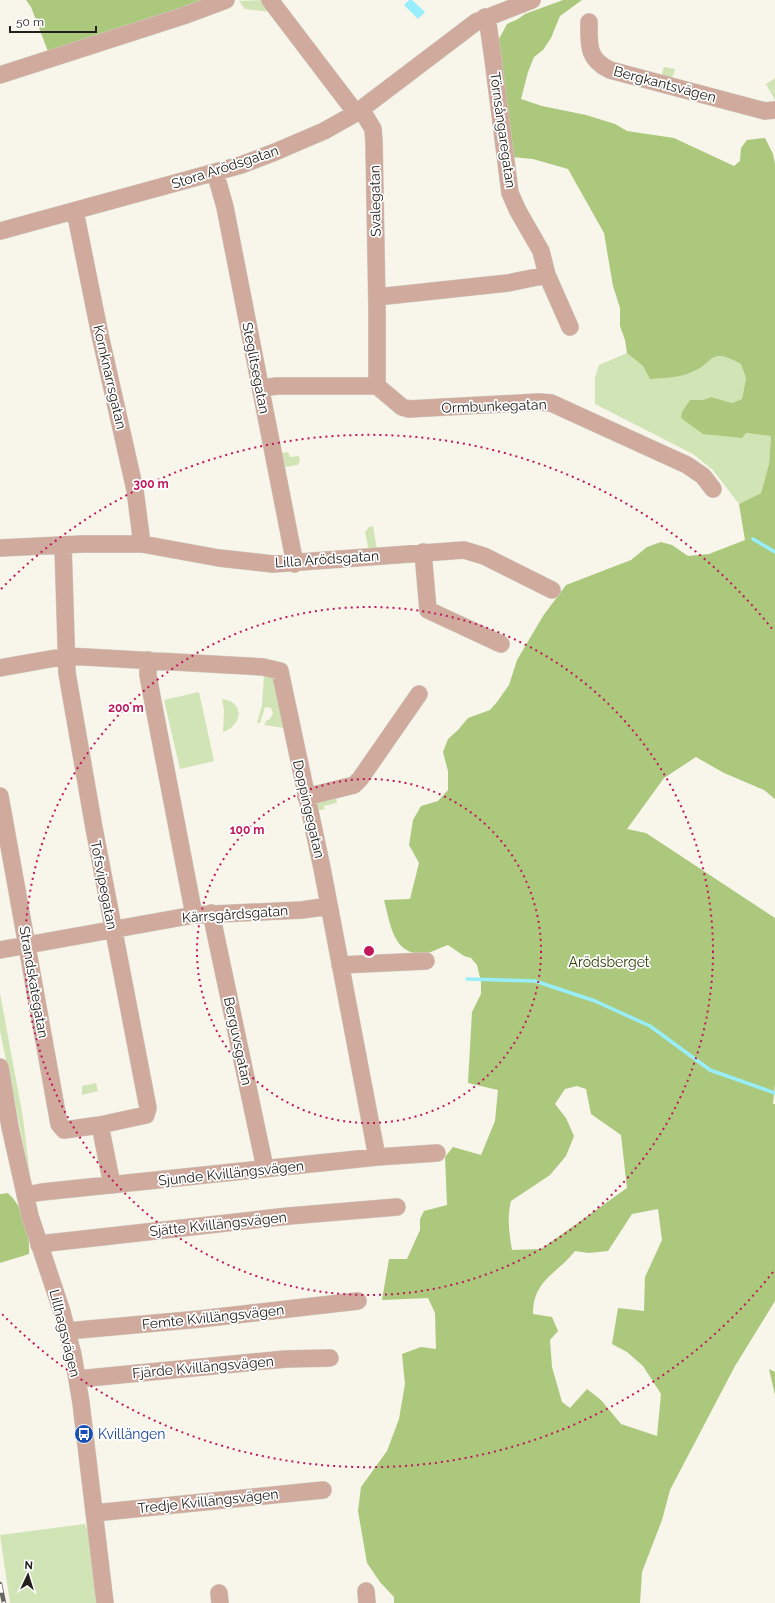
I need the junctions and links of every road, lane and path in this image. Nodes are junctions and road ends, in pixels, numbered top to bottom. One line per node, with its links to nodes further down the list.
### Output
1 (226, 0): 6 (street)
2 (270, 0): 8 (street, Svalegatan)
3 (532, 0): 4 (street, Stora Arödsgatan)
4 (485, 17): 8 (street, Stora Arödsgatan); 12 (street, Törnsångaregatan)
5 (589, 22): 7 (street, Bergkantsvägen)
6 (0, 74)
7 (775, 110)
8 (358, 111): 9 (street, Stora Arödsgatan); 13 (street, Svalegatan)
9 (215, 172): 10 (street, Stora Arödsgatan); 16 (street, Steglitsegatan)
10 (76, 211): 11 (street, Stora Arödsgatan); 18 (street, Kornknarrsgatan)
11 (0, 231)
12 (547, 275): 13 (street); 14 (street, Törnsångaregatan)
13 (377, 296): 15 (street, Svalegatan)
14 (570, 328)
15 (376, 386): 16 (street); 17 (street, Ormbunkegatan)
16 (261, 388): 22 (street, Steglitsegatan)
17 (713, 489)
18 (142, 544): 19 (street, Lilla Arödsgatan); 22 (street, Lilla Arödsgatan)
19 (63, 545): 20 (street, Lilla Arödsgatan); 25 (street, Tofsvipegatan)
20 (0, 548)
21 (423, 552): 22 (street, Lilla Arödsgatan); 23 (street, Lilla Arödsgatan); 24 (street)
22 (295, 564)
23 (552, 590)
24 (501, 644)
25 (67, 656): 26 (street, Doppingegatan); 27 (street); 34 (street, Tofsvipegatan)
26 (148, 660): 30 (street, Doppingegatan); 33 (street)
27 (0, 668)
28 (419, 694): 30 (street)
29 (0, 796): 35 (street, Strandskategatan)
30 (306, 797): 31 (street, Doppingegatan)
31 (329, 906): 32 (street, Kärrsgårdsgatan); 38 (street, Doppingegatan)
32 (211, 913): 33 (street, Kärrsgårdsgatan); 43 (street, Berguvsgatan)
33 (194, 915): 34 (street, Kärrsgårdsgatan)
34 (113, 930): 35 (street, Kärrsgårdsgatan); 40 (street, Tofsvipegatan)
35 (28, 945): 36 (street, Kärrsgårdsgatan); 40 (street, Strandskategatan)
36 (0, 950)
37 (426, 961): 38 (street)
38 (340, 965): 42 (street, Doppingegatan)
39 (0, 1067): 45 (street, Lillhagsvägen)
40 (100, 1124): 44 (street)
41 (437, 1153): 42 (street, Sjunde Kvillängsvägen)
42 (377, 1157): 43 (street, Sjunde Kvillängsvägen)
43 (264, 1168): 44 (street, Sjunde Kvillängsvägen)
44 (112, 1185): 45 (street, Sjunde Kvillängsvägen)
45 (25, 1195): 47 (street, Lillhagsvägen)
46 (397, 1207): 47 (street, Sjätte Kvillängsvägen)
47 (39, 1246): 49 (street, Lillhagsvägen)
48 (358, 1301): 49 (street, Femte Kvillängsvägen)
49 (67, 1331): 51 (street, Lillhagsvägen)
50 (330, 1358): 51 (street, Fjärde Kvillängsvägen)
51 (77, 1379): 53 (street, Lillhagsvägen)
52 (323, 1490): 53 (street, Tredje Kvillängsvägen)
53 (94, 1513): 54 (street, Lillhagsvägen)
54 (105, 1603)

